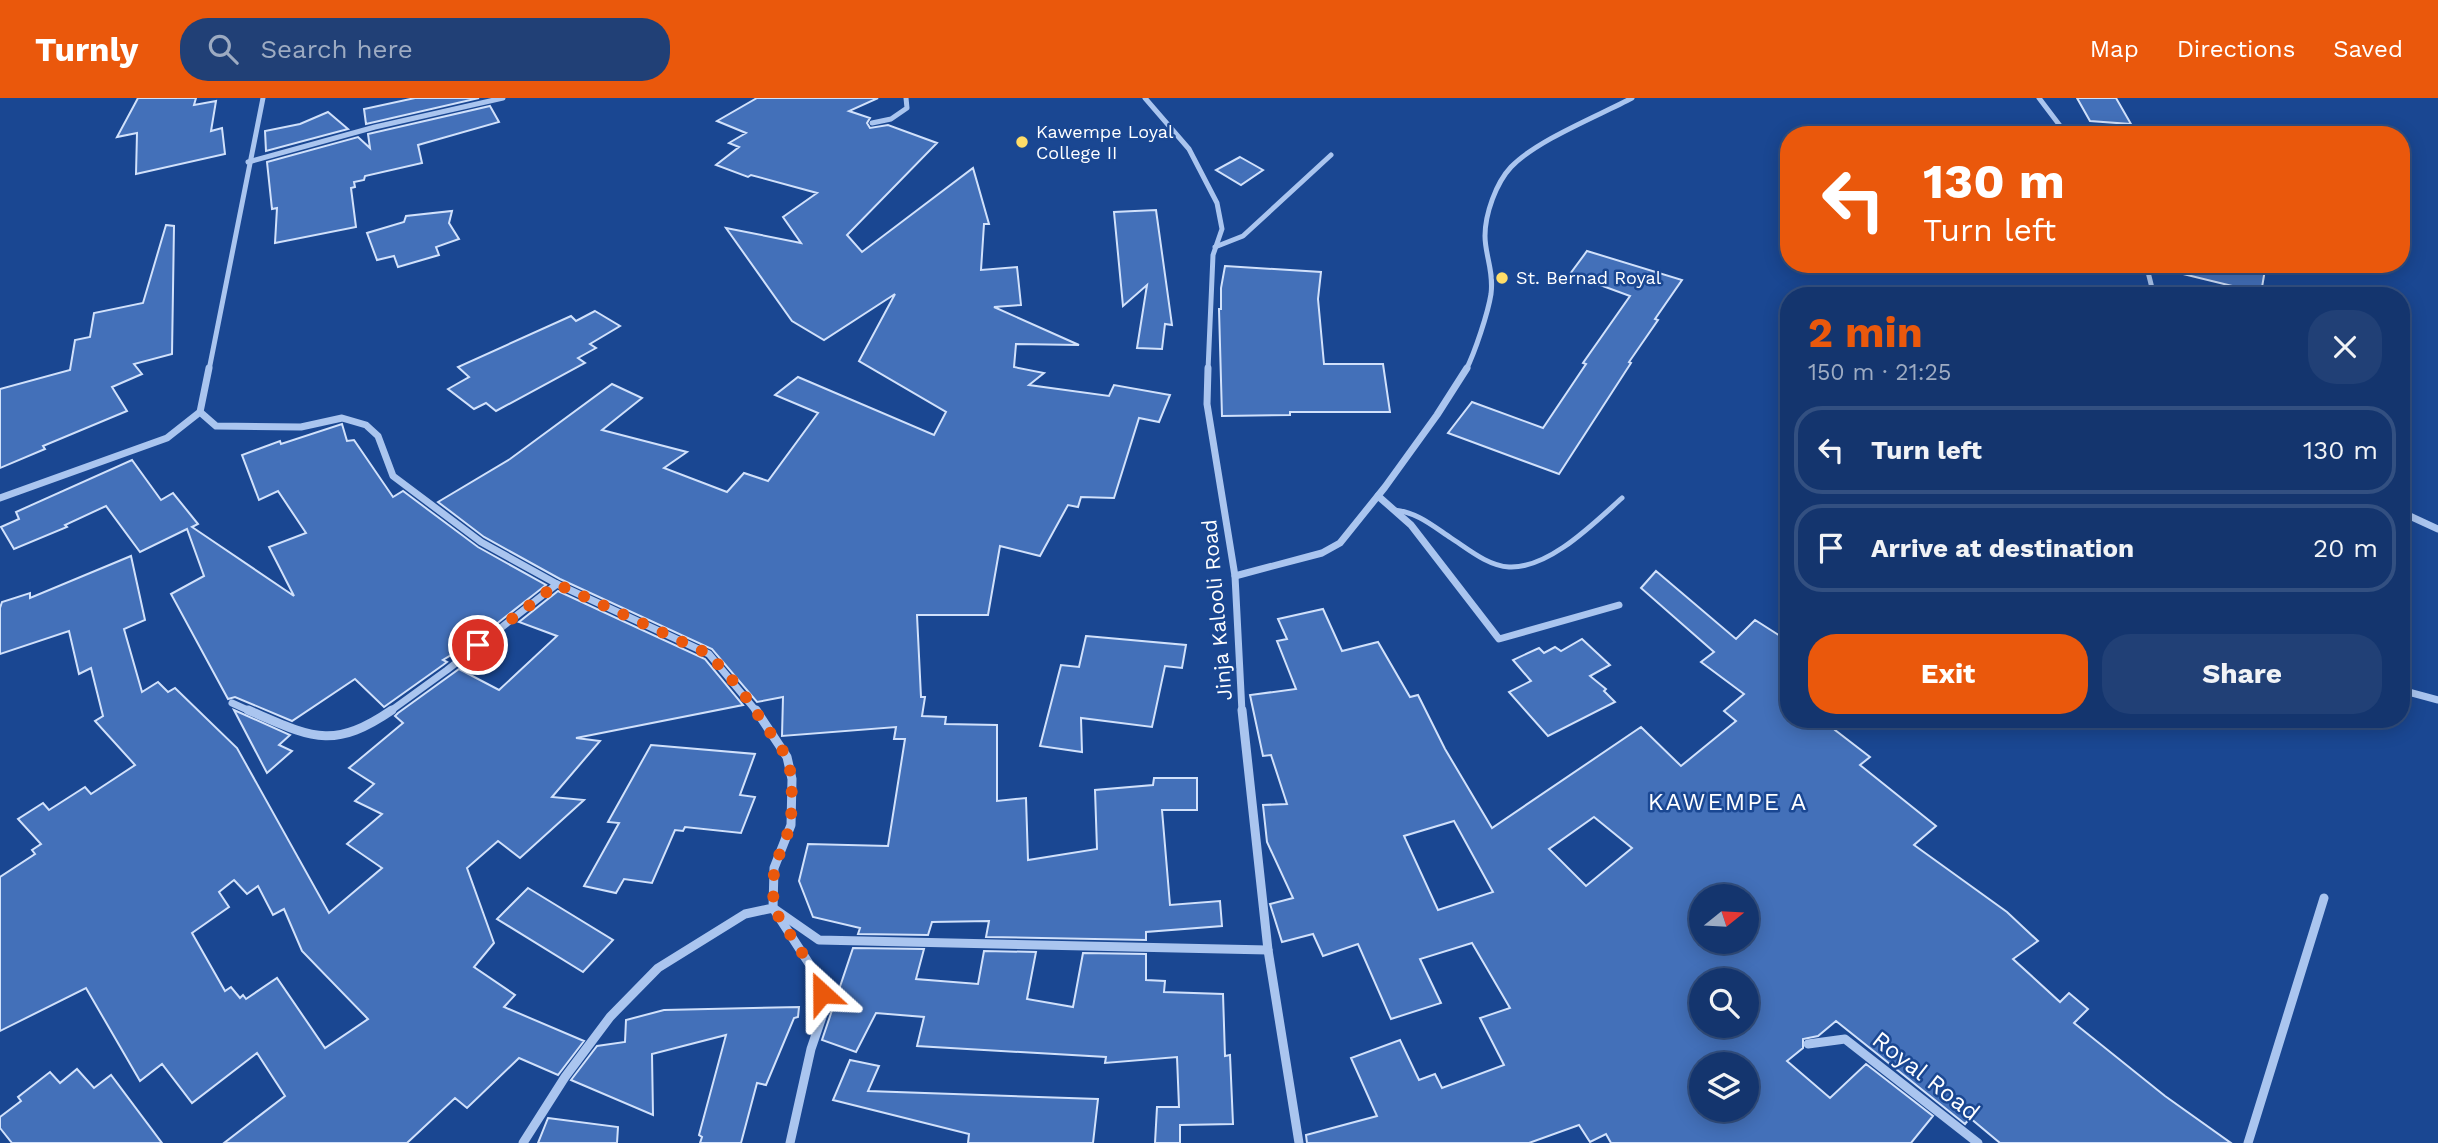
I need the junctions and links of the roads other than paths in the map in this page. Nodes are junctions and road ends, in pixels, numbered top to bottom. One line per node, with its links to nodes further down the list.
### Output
1 (263, 98): 10 (street)
2 (503, 98): 10 (street)
3 (906, 98): 7 (street)
4 (1145, 98): 11 (street, Jinja Kalooli Road)
5 (1632, 98): 13 (street)
6 (2039, 98): 8 (street)
7 (872, 123)
8 (2060, 126)
9 (1331, 155): 11 (street)
10 (248, 162): 12 (street)
11 (1215, 247): 19 (street, Jinja Kalooli Road)
12 (201, 412): 14 (street); 20 (street)
13 (1378, 496): 16 (street); 19 (street)
14 (0, 498)
15 (1622, 498): 16 (lane)
16 (1394, 510): 21 (street)
17 (2410, 516): 18 (street)
18 (2438, 530)
19 (1235, 576): 27 (street, Jinja Kalooli Road)
20 (557, 584): 24 (street); 26 (street)
21 (1619, 605)
22 (2410, 692): 23 (street)
23 (2438, 700)
24 (232, 703)
25 (2324, 898): 33 (street)
26 (773, 908): 27 (street); 29 (street); 30 (street)
27 (1268, 950): 31 (street, Jinja Kalooli Road)
28 (1808, 1044): 32 (street, Royal Road)
29 (523, 1143)
30 (790, 1143)
31 (1299, 1143)
32 (1979, 1143)
33 (2248, 1143)

